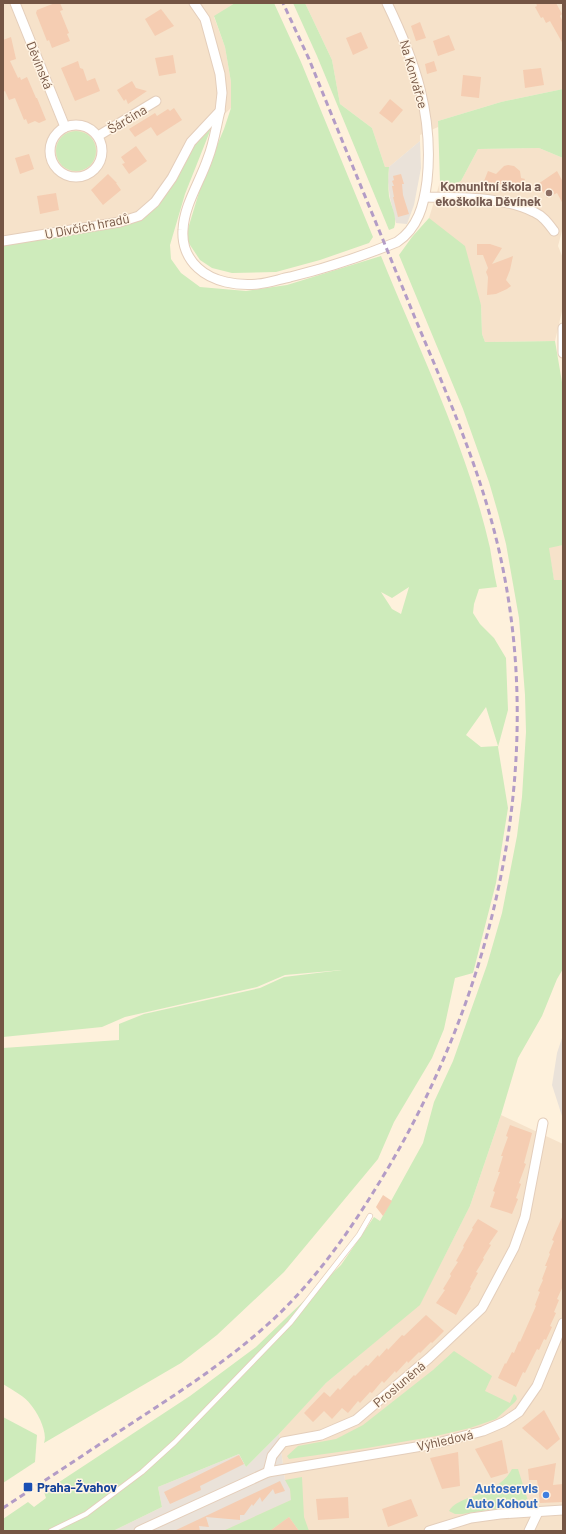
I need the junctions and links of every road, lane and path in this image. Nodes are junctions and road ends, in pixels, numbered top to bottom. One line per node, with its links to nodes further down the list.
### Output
1 (15, 3): 6 (street, Děvínská)
2 (194, 3): 5 (street)
3 (387, 3): 8 (street, Na Konvářce)
4 (156, 101): 7 (street, Šárčina)
5 (220, 111): 8 (street, Na Konvářce); 10 (street, U Dívčích hradů)
6 (65, 127): 7 (street); 7 (street)
7 (98, 136)
8 (425, 197): 9 (street)
9 (554, 231)
10 (3, 241)
11 (563, 328): 12 (street)
12 (563, 353)
13 (543, 1123): 16 (street, Prosluněná)
14 (370, 1216): 19 (lane)
15 (563, 1323): 16 (street, Výhledová)
16 (268, 1472): 20 (street)
17 (563, 1510): 18 (street)
18 (538, 1512): 21 (street); 22 (street)
19 (51, 1531)
20 (139, 1531)
21 (429, 1531)
22 (529, 1531)

